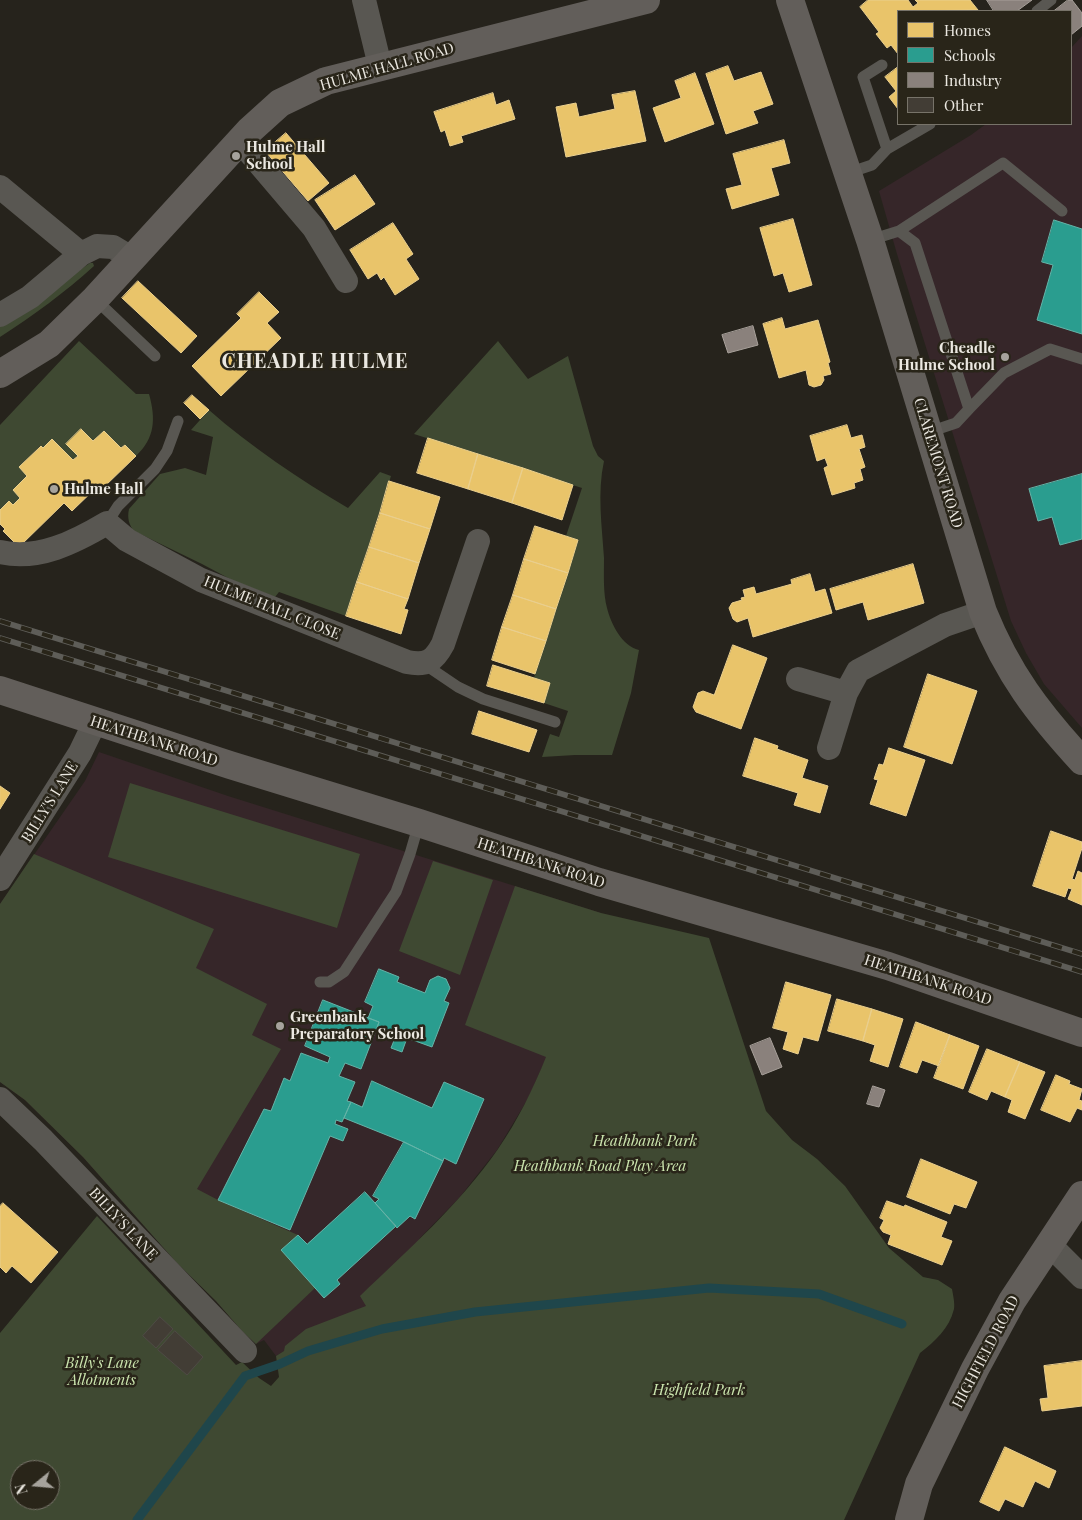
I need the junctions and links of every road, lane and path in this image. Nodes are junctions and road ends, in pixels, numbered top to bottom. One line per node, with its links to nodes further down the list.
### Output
1 (364, 0): 7 (street)
2 (646, 0): 7 (street, HULME HALL ROAD)
3 (790, 0): 11 (street, CLAREMONT ROAD)
4 (1051, 0): 5 (lane)
5 (1037, 10)
6 (882, 65): 10 (lane)
7 (380, 66): 9 (street, HULME HALL ROAD)
8 (928, 125): 10 (lane)
9 (240, 141): 17 (street, HULME HALL ROAD); 18 (street)
10 (887, 149): 11 (lane)
11 (848, 173): 15 (street, CLAREMONT ROAD)
12 (0, 187): 16 (street)
13 (1062, 211): 14 (lane)
14 (899, 231): 15 (lane); 24 (lane)
15 (870, 240): 26 (street, CLAREMONT ROAD)
16 (81, 254): 17 (street); 20 (street)
17 (134, 258): 19 (street, HULME HALL ROAD)
18 (346, 280)
19 (95, 299): 21 (lane); 23 (street, HULME HALL ROAD)
20 (0, 315)
21 (155, 356)
22 (1082, 359): 24 (lane)
23 (0, 374)
24 (969, 408): 26 (lane)
25 (178, 421): 27 (lane)
26 (929, 432): 30 (street, CLAREMONT ROAD)
27 (107, 523): 29 (street); 31 (street, HULME HALL CLOSE)
28 (478, 541): 31 (street)
29 (0, 552)
30 (983, 612): 34 (street); 38 (street, CLAREMONT ROAD)
31 (424, 664): 36 (lane)
32 (798, 679): 34 (street)
33 (0, 690): 35 (street, HEATHBANK ROAD)
34 (846, 693): 37 (street)
35 (96, 722): 39 (street, HEATHBANK ROAD); 40 (street, BILLY'S LANE)
36 (555, 722)
37 (829, 748)
38 (1082, 761)
39 (419, 823): 41 (lane); 42 (street, HEATHBANK ROAD)
40 (0, 879)
41 (320, 982)
42 (1082, 1033)
43 (0, 1099): 47 (street, BILLY'S LANE)
44 (1082, 1194): 45 (street, HIGHFIELD ROAD)
45 (1050, 1244): 46 (street); 48 (street, HIGHFIELD ROAD)
46 (1082, 1277)
47 (245, 1351)
48 (909, 1520)

